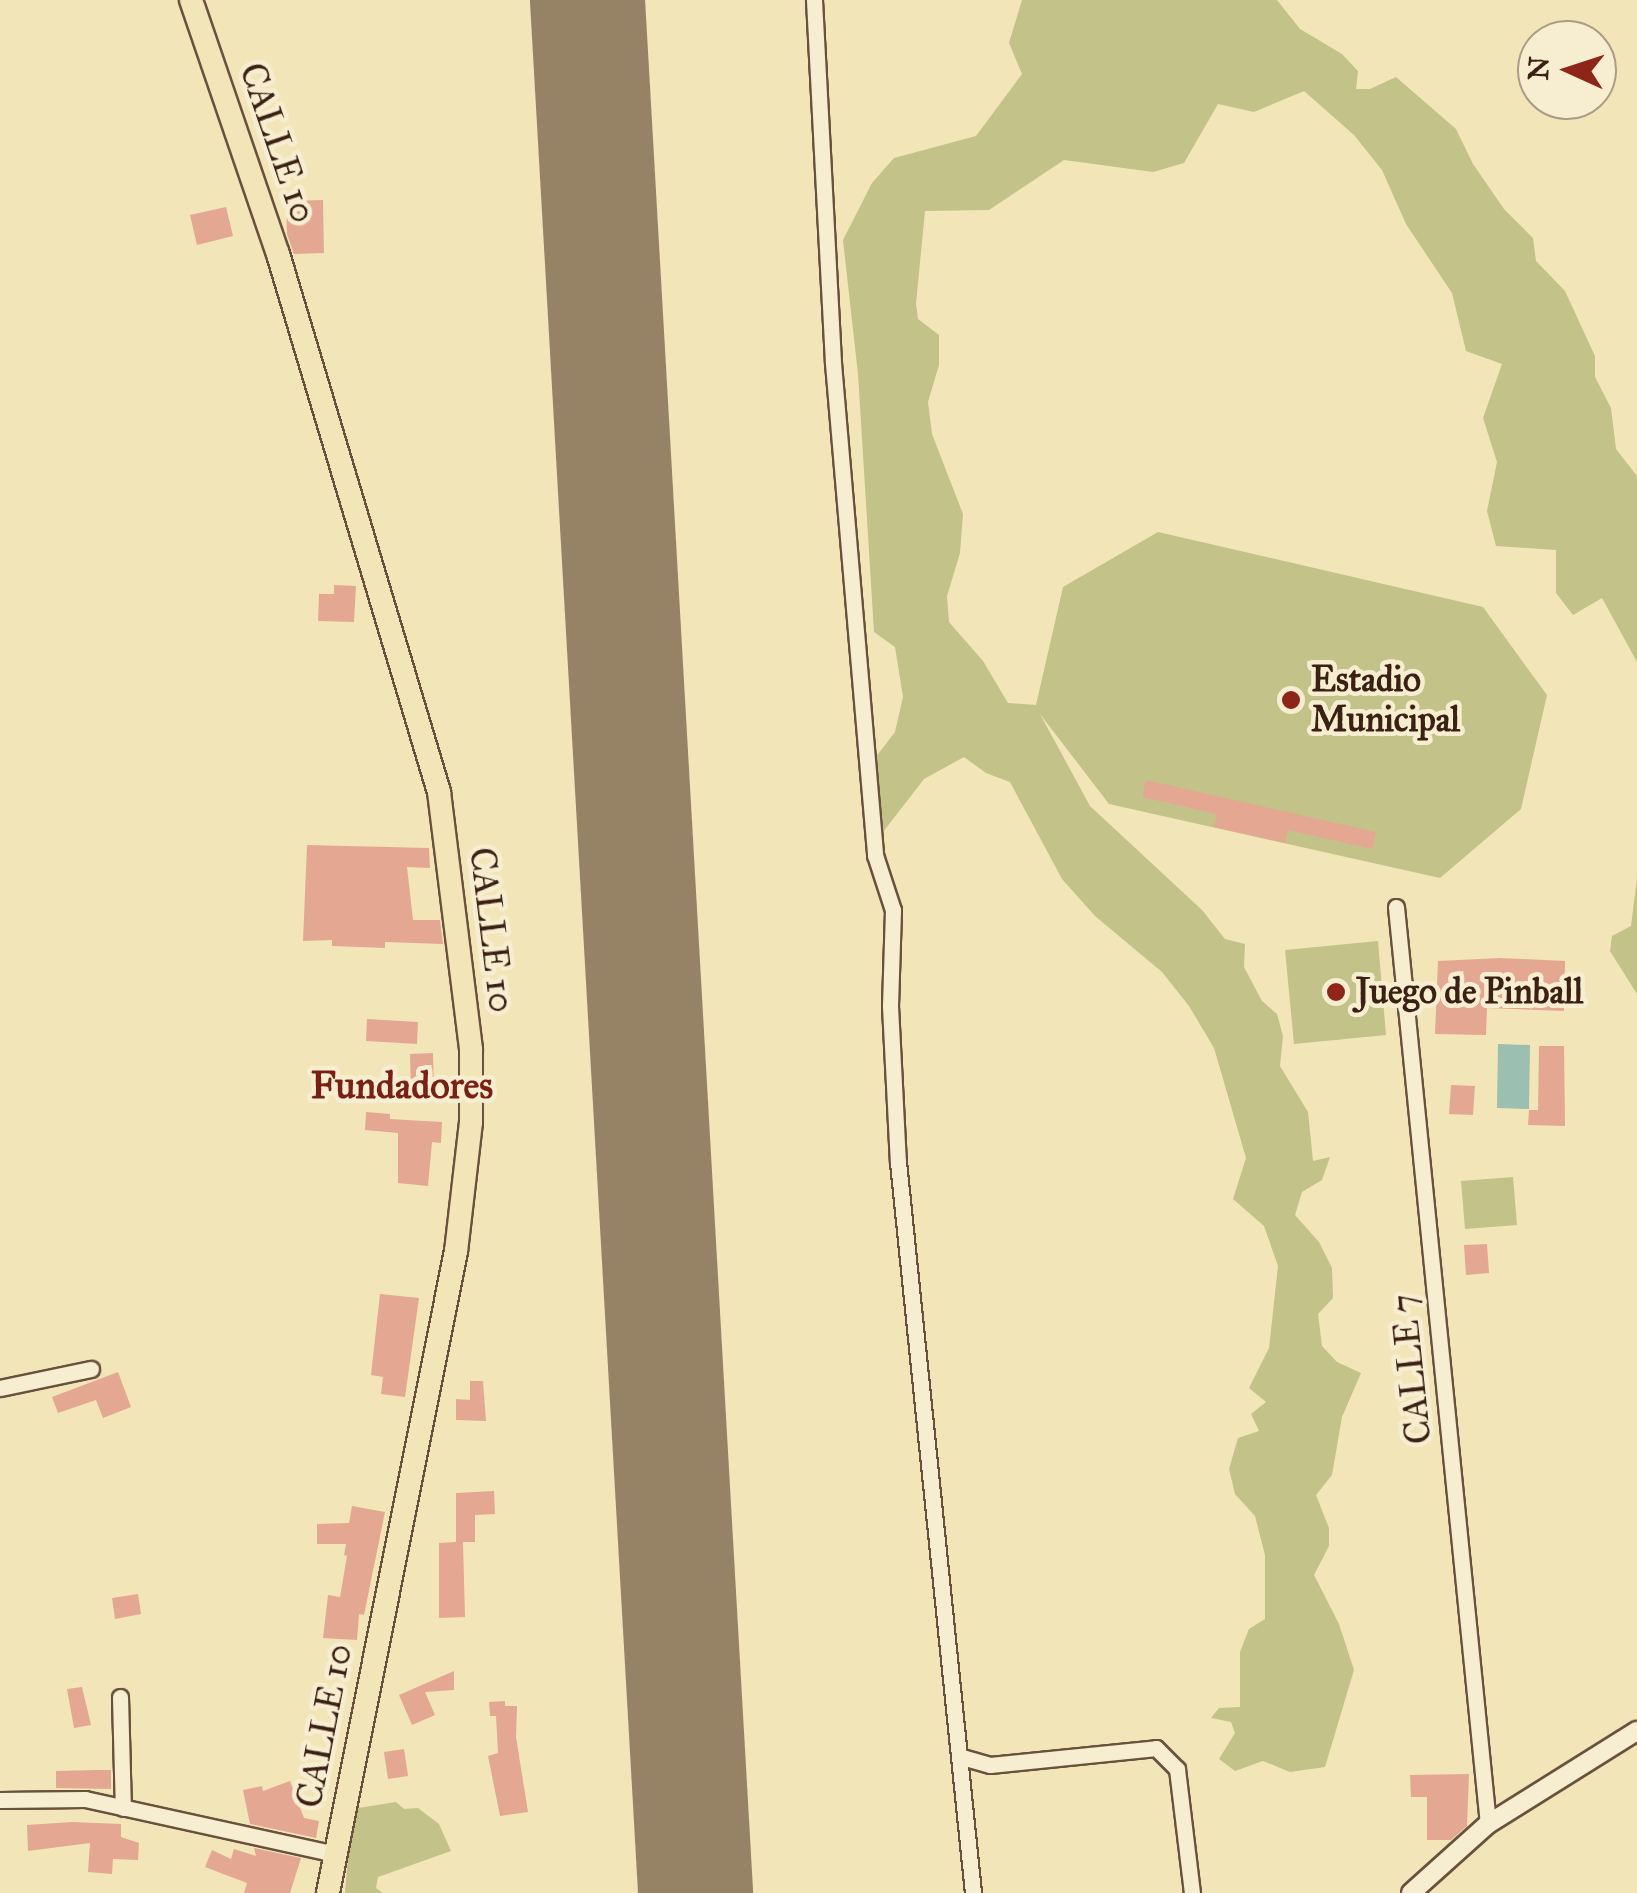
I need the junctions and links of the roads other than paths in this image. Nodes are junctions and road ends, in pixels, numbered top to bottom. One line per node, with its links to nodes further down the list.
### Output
1 (190, 0): 12 (main road, CALLE 10)
2 (814, 0): 8 (street)
3 (1396, 907): 11 (street, CALLE 7)
4 (91, 1369): 5 (street)
5 (0, 1388)
6 (120, 1698): 10 (street)
7 (1637, 1731): 11 (street)
8 (962, 1757): 14 (street); 15 (street)
9 (0, 1800): 10 (street)
10 (123, 1808): 12 (street)
11 (1488, 1824): 16 (street)
12 (336, 1854): 13 (main road, CALLE 10)
13 (328, 1893)
14 (973, 1893)
15 (1192, 1893)
16 (1410, 1893)

